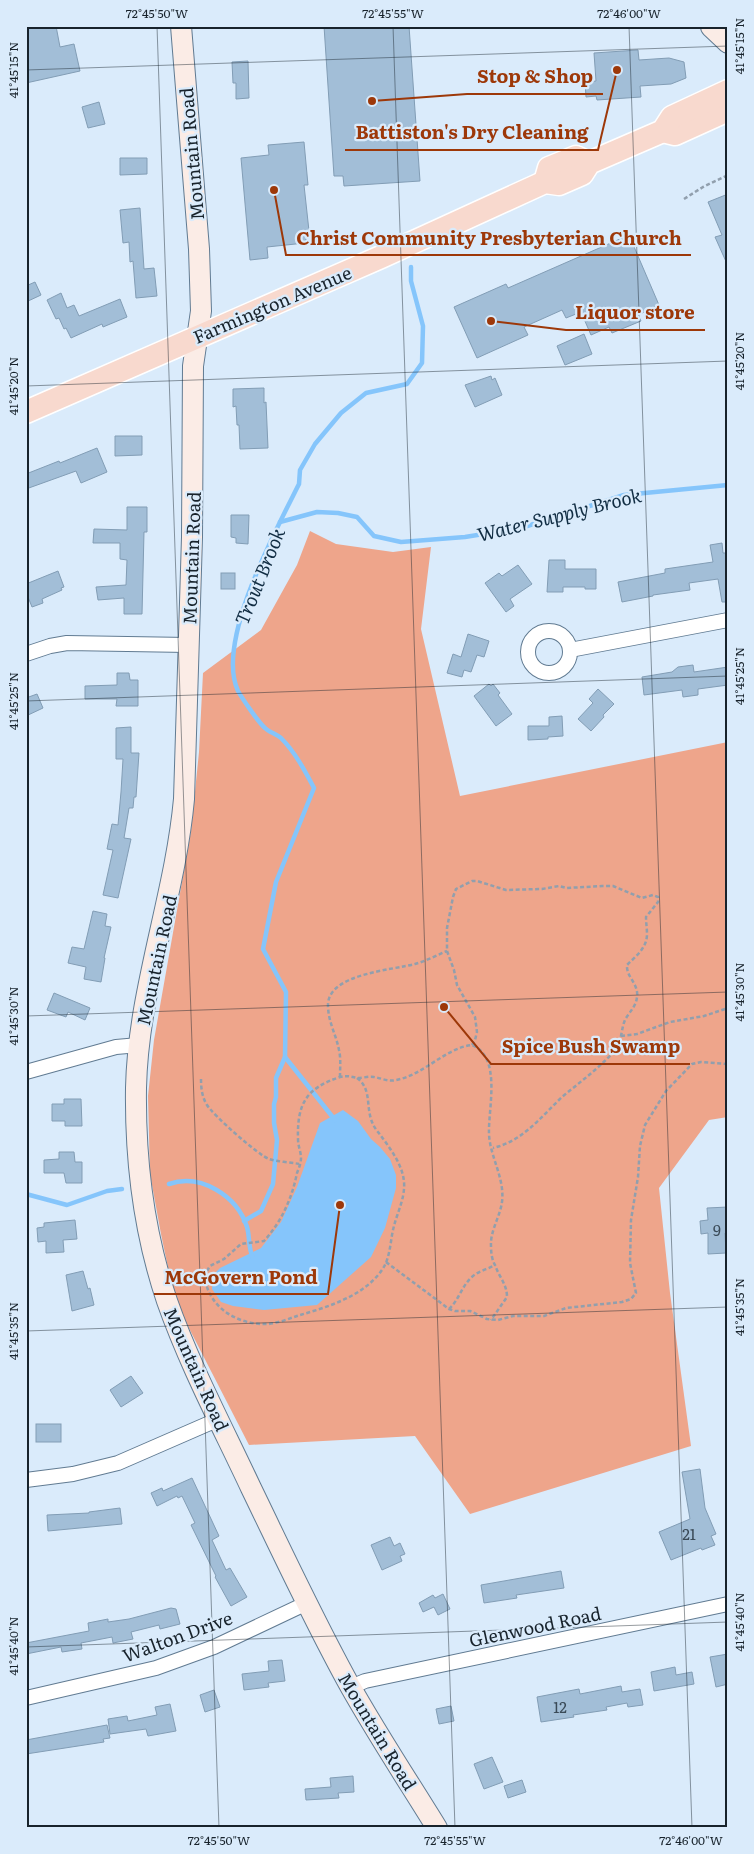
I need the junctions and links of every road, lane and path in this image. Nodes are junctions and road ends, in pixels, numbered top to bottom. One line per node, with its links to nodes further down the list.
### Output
1 (181, 26): 9 (main road, Mountain Road)
2 (716, 27): 3 (main road)
3 (728, 43)
4 (728, 91): 6 (main road, Farmington Avenue)
5 (728, 110): 6 (main road, Farmington Avenue)
6 (663, 130): 9 (main road, Farmington Avenue)
7 (728, 175): 8 (path)
8 (684, 199)
9 (198, 335): 10 (main road, Farmington Avenue); 12 (main road, Mountain Road)
10 (26, 412)
11 (728, 620): 13 (street)
12 (188, 645): 14 (street); 18 (main road, Mountain Road)
13 (570, 650)
14 (26, 654)
15 (447, 951): 17 (path); 19 (path); 22 (path)
16 (728, 1008): 17 (path)
17 (620, 1036): 25 (path)
18 (139, 1045): 21 (street); 31 (main road, Mountain Road)
19 (472, 1045): 23 (path); 25 (path)
20 (728, 1064): 30 (path)
21 (26, 1072)
22 (340, 1077): 23 (path); 26 (path)
23 (358, 1078): 27 (path)
24 (201, 1079): 26 (path)
25 (492, 1148): 28 (path)
26 (300, 1164): 27 (path)
27 (386, 1262): 29 (path)
28 (494, 1265): 29 (path); 30 (path)
29 (449, 1309): 30 (path)
30 (491, 1320)
31 (219, 1419): 32 (street); 33 (main road, Mountain Road)
32 (26, 1480)
33 (307, 1603): 35 (main road, Mountain Road); 36 (street, Walton Drive)
34 (728, 1604): 35 (street, Glenwood Road)
35 (351, 1687): 37 (main road, Mountain Road)
36 (26, 1698)
37 (437, 1828)

